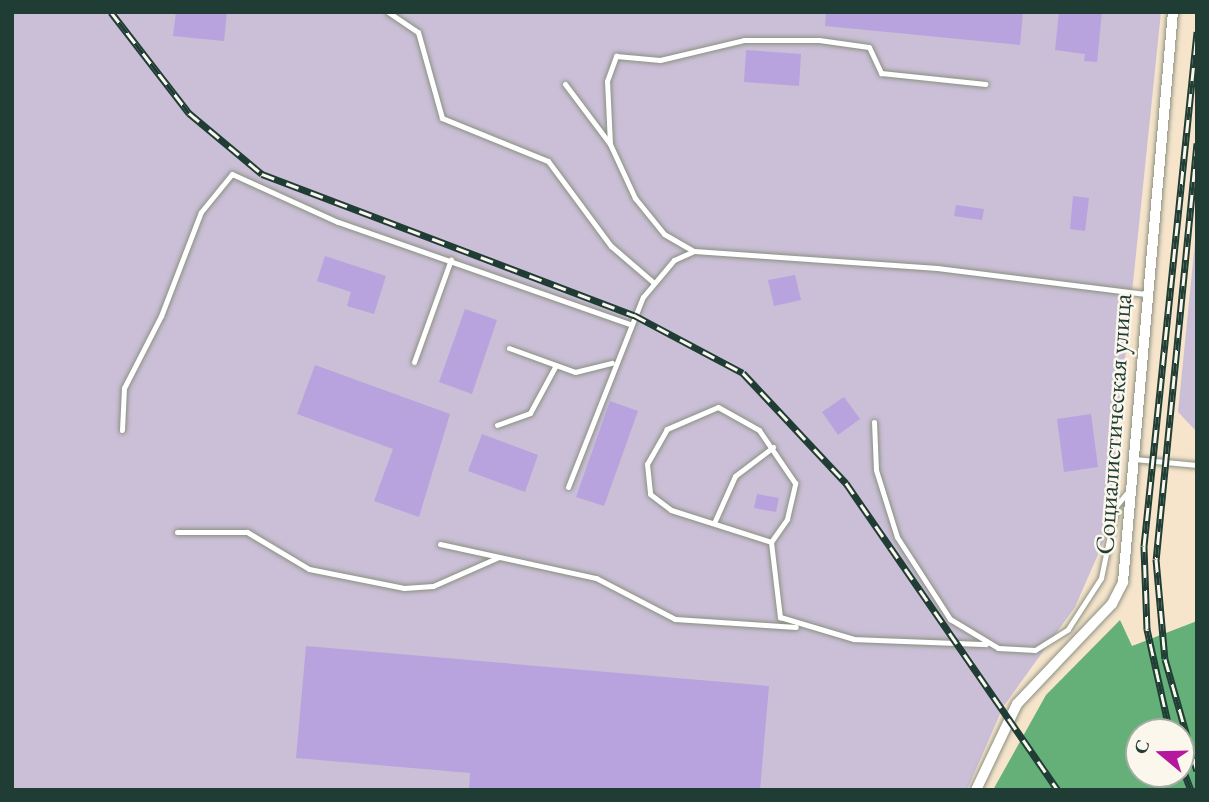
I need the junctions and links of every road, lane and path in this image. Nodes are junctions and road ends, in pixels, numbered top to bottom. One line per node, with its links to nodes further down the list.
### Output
1 (388, 12): 8 (lane)
2 (1173, 12): 9 (street, Социалистическая улица)
3 (565, 84): 5 (lane)
4 (985, 84): 5 (lane)
5 (610, 145): 6 (lane)
6 (694, 251): 8 (lane); 9 (lane)
7 (451, 259): 10 (lane); 12 (lane); 17 (lane)
8 (653, 282): 10 (lane)
9 (1147, 293): 19 (street, Социалистическая улица)
10 (630, 324): 13 (lane)
11 (509, 348): 14 (lane)
12 (414, 362)
13 (613, 363): 14 (lane); 21 (lane)
14 (555, 367): 16 (lane)
15 (874, 422): 29 (lane)
16 (497, 425)
17 (122, 430)
18 (773, 447): 23 (lane); 23 (lane); 25 (lane)
19 (1130, 459): 20 (lane); 22 (street, Социалистическая улица)
20 (1197, 465)
21 (568, 487)
22 (1127, 493): 29 (lane); 30 (street, Социалистическая улица)
23 (714, 523): 25 (lane)
24 (177, 532): 27 (lane)
25 (771, 542): 28 (lane)
26 (440, 544): 27 (lane)
27 (499, 557): 28 (lane)
28 (799, 626): 29 (lane)
29 (986, 644)
30 (976, 790)

